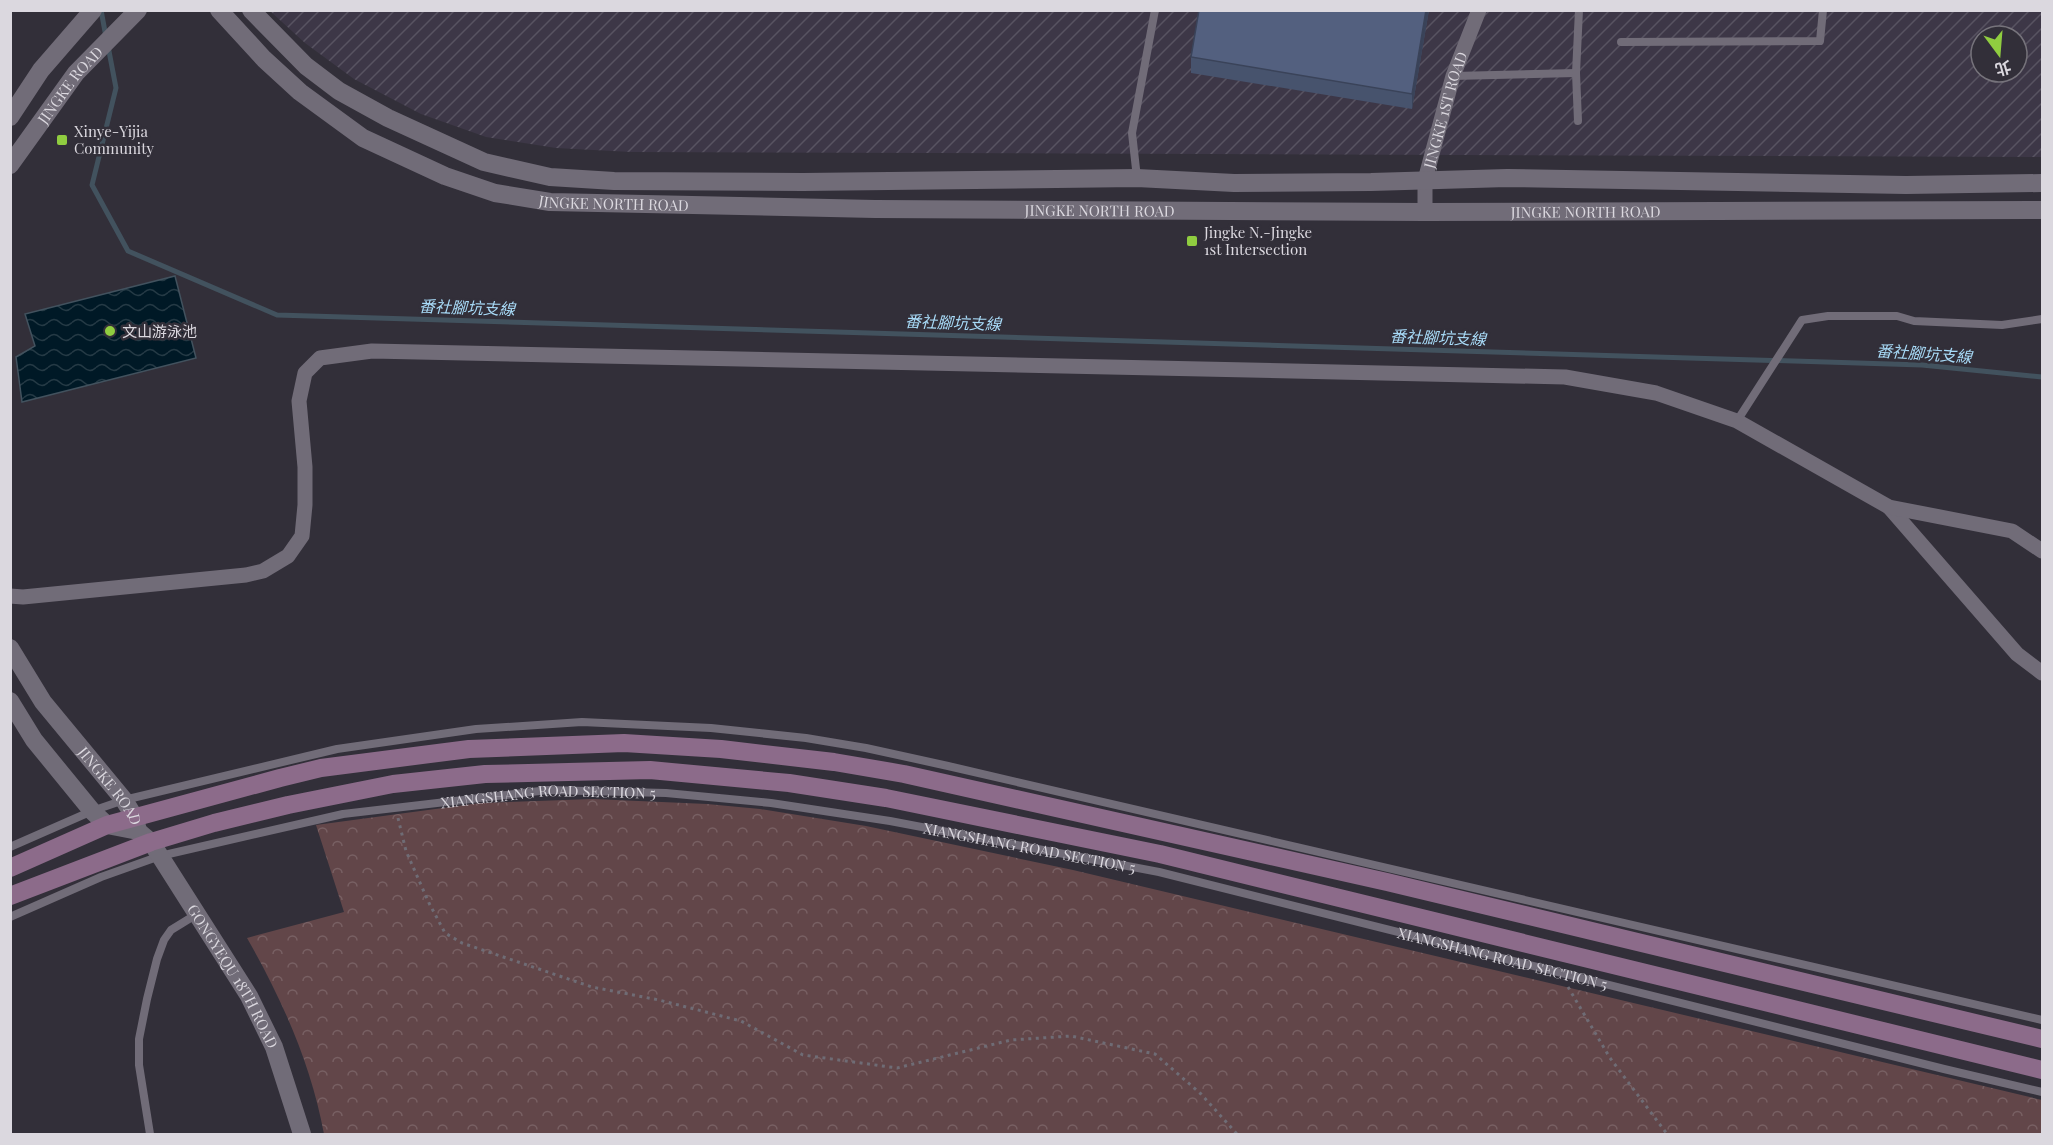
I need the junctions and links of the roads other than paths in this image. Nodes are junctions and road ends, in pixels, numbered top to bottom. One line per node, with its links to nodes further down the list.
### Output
1 (93, 10): 12 (street, JINGKE ROAD)
2 (138, 10): 14 (street, JINGKE ROAD)
3 (219, 10): 19 (street, JINGKE NORTH ROAD)
4 (251, 10): 15 (street, JINGKE NORTH ROAD)
5 (1155, 10): 15 (lane)
6 (1479, 10): 11 (street, JINGKE 1ST ROAD)
7 (1579, 10): 10 (lane)
8 (1823, 10): 9 (lane)
9 (1621, 42)
10 (1576, 73): 11 (lane); 13 (lane)
11 (1453, 76): 16 (street, JINGKE 1ST ROAD)
12 (10, 117)
13 (1578, 121)
14 (10, 165)
15 (1137, 178): 16 (street, JINGKE NORTH ROAD)
16 (1425, 180): 17 (street, JINGKE NORTH ROAD); 19 (street, JINGKE 1ST ROAD)
17 (2043, 183)
18 (2043, 210): 19 (street, JINGKE NORTH ROAD)
19 (1425, 212)
20 (2043, 319): 21 (lane)
21 (1737, 421): 22 (street); 24 (street)
22 (1889, 507): 23 (street); 26 (street)
23 (2043, 551)
24 (10, 596)
25 (10, 648): 28 (street, JINGKE ROAD)
26 (2043, 673)
27 (10, 701): 29 (street, JINGKE ROAD)
28 (124, 800): 29 (lane); 31 (street, JINGKE ROAD); 37 (lane)
29 (92, 811): 30 (street, JINGKE ROAD); 32 (lane)
30 (107, 825): 31 (main road, XIANGSHANG ROAD SECTION 5); 33 (main road, XIANGSHANG ROAD SECTION 5)
31 (146, 837): 34 (main road, XIANGSHANG ROAD SECTION 5); 35 (street, GONGYEQU 18TH ROAD); 36 (lane, XIANGSHANG ROAD SECTION 5); 38 (main road, XIANGSHANG ROAD SECTION 5); 39 (main road, XIANGSHANG ROAD SECTION 5); 40 (lane, XIANGSHANG ROAD SECTION 5)
32 (10, 847)
33 (10, 868)
34 (10, 896)
35 (198, 914): 41 (lane); 42 (street, GONGYEQU 18TH ROAD)
36 (10, 916)
37 (2043, 1020)
38 (2043, 1039)
39 (2043, 1071)
40 (2043, 1092)
41 (150, 1134)
42 (302, 1134)

